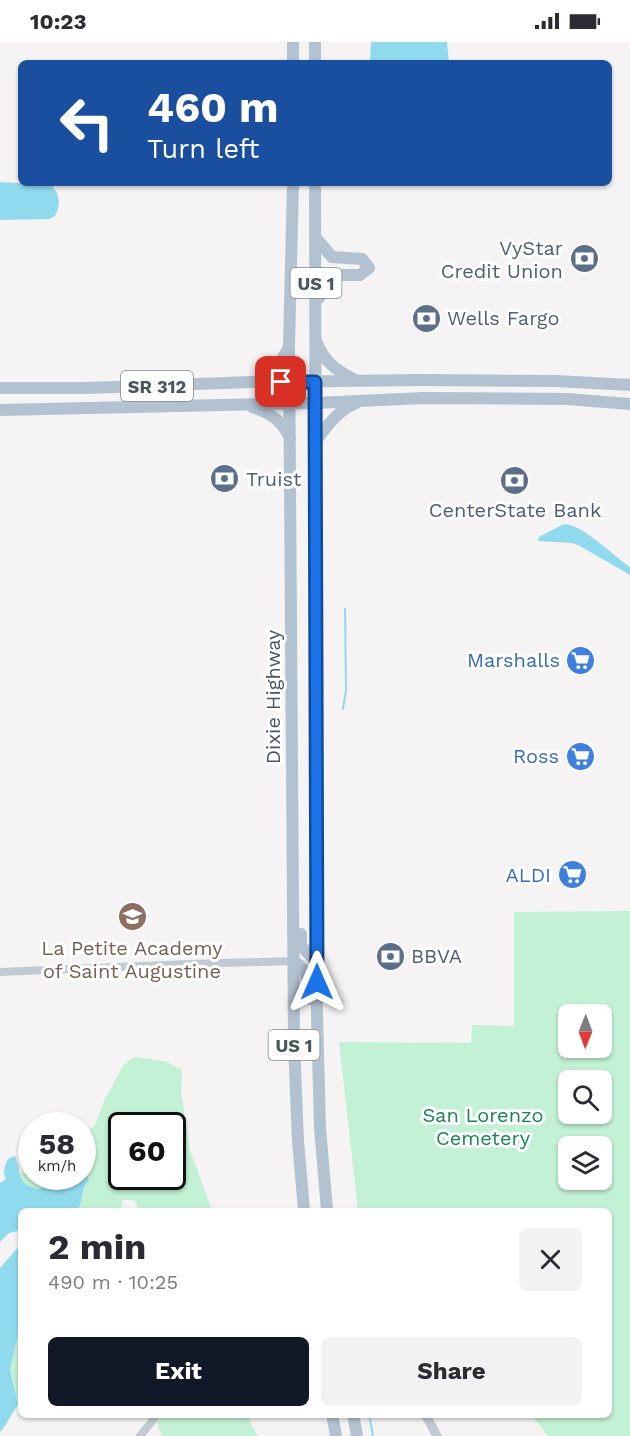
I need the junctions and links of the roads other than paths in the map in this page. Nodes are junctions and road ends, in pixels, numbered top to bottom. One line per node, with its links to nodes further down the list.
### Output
1 (293, 42): 3 (main road)
2 (315, 42): 4 (main road)
3 (294, 60)
4 (315, 60)
5 (293, 186): 10 (main road, Dixie Highway / US 1)
6 (315, 186): 7 (main road, US 1)
7 (315, 237): 8 (main road, US 1); 8 (main road)
8 (316, 305): 9 (main road, US 1)
9 (315, 338): 12 (main road); 15 (main road, US 1)
10 (290, 346): 13 (main road); 14 (main road, Dixie Highway / US 1)
11 (530, 380): 12 (main road, SR 312); 16 (main road, SR 312); 19 (main road)
12 (356, 381): 15 (main road, SR 312)
13 (252, 382): 14 (main road, SR 312); 18 (main road, SR 312)
14 (290, 382): 15 (main road, SR 312); 21 (main road, Dixie Highway / US 1)
15 (315, 382): 22 (main road, US 1)
16 (630, 386)
17 (0, 388): 18 (main road, SR 312)
18 (86, 388): 25 (main road)
19 (529, 398): 20 (main road, SR 312); 24 (main road, SR 312)
20 (365, 400): 22 (main road, SR 312); 28 (main road)
21 (291, 403): 22 (main road, SR 312); 23 (main road, SR 312); 27 (main road, Dixie Highway / US 1)
22 (315, 403): 28 (main road, US 1)
23 (239, 404): 25 (main road, SR 312); 27 (main road)
24 (630, 404)
25 (32, 409): 26 (main road, SR 312)
26 (0, 410)
27 (291, 442): 29 (main road, Dixie Highway / US 1)
28 (315, 442): 30 (main road, US 1)
29 (292, 785): 31 (main road); 32 (main road, Dixie Highway / US 1)
30 (317, 937): 31 (main road); 35 (main road, US 1)
31 (312, 957): 32 (main road)
32 (294, 961): 33 (street); 34 (main road, Dixie Highway / US 1); 35 (main road)
33 (0, 972)
34 (294, 1019): 36 (main road, Dixie Highway / US 1); 37 (main road)
35 (319, 1099): 38 (main road, US 1)
36 (304, 1208)
37 (310, 1208)
38 (327, 1208)
39 (155, 1418): 43 (street)
40 (333, 1418): 44 (main road)
41 (354, 1418): 45 (main road)
42 (427, 1418): 46 (street)
43 (140, 1436)
44 (336, 1436)
45 (357, 1436)
46 (437, 1436)

